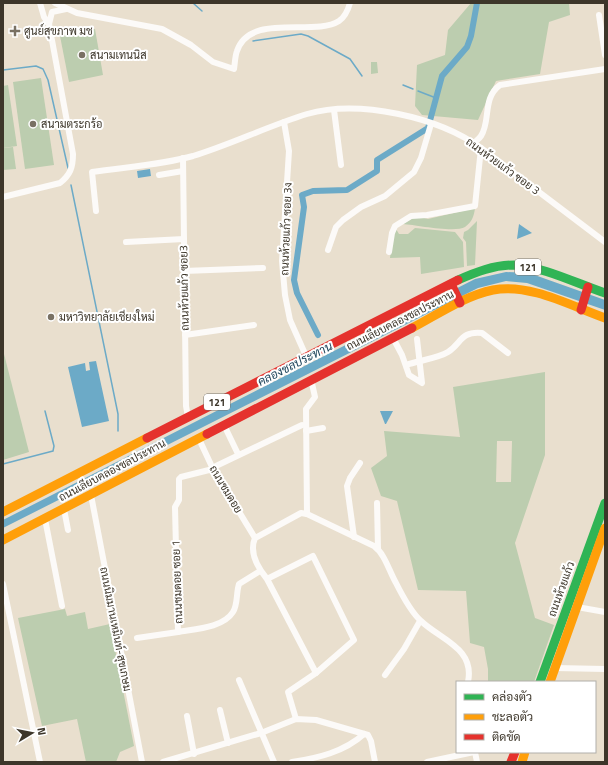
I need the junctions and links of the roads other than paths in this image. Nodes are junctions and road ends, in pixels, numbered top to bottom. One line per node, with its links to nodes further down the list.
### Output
1 (40, 3): 6 (street)
2 (55, 3): 4 (street)
3 (350, 3): 4 (street)
4 (67, 9): 6 (street)
5 (599, 15): 7 (street)
6 (49, 24): 18 (street)
7 (605, 55)
8 (605, 69): 12 (street)
9 (334, 110): 10 (street, ถนนห้วยแก้ว ซอย 3); 11 (street, ถนนห้วยแก้ว ซอย 3); 15 (street)
10 (284, 122): 14 (street, ถนนห้วยแก้ว ซอย 3); 38 (street, ถนนห้วยแก้ว ซอย 3ง)
11 (428, 123): 12 (street, ถนนห้วยแก้ว ซอย 3); 23 (street)
12 (474, 143): 13 (street, ถนนห้วยแก้ว ซอย 3)
13 (481, 148): 22 (street, ถนนห้วยแก้ว ซอย 3); 24 (street)
14 (182, 158): 16 (street, ถนนห้วยแก้ว ซอย3); 19 (street, ถนนห้วยแก้ว ซอย 3)
15 (341, 165)
16 (183, 171): 17 (street); 20 (street, ถนนห้วยแก้ว ซอย3)
17 (160, 175)
18 (3, 197)
19 (96, 211)
20 (184, 239): 21 (street); 26 (street, ถนนห้วยแก้ว ซอย3)
21 (126, 242)
22 (605, 242)
23 (328, 250)
24 (389, 252)
25 (263, 268): 26 (street)
26 (184, 270): 34 (street, ถนนห้วยแก้ว ซอย3)
27 (452, 286): 28 (main road, ถนนเลียบคลองชลประทาน / 121); 30 (main road); 38 (main road, ถนนเลียบคลองชลประทาน / 121)
28 (588, 289): 29 (main road, ถนนเลียบคลองชลประทาน / 121); 31 (main road)
29 (605, 293)
30 (459, 301): 31 (main road, ถนนเลียบคลองชลประทาน / 121); 35 (main road, ถนนเลียบคลองชลประทาน / 121)
31 (581, 307): 32 (main road, ถนนเลียบคลองชลประทาน / 121)
32 (605, 318)
33 (254, 325): 34 (street)
34 (185, 335): 42 (street, ถนนห้วยแก้ว ซอย3)
35 (393, 338): 40 (street); 41 (main road, ถนนเลียบคลองชลประทาน / 121)
36 (417, 339): 39 (street)
37 (508, 353): 39 (street)
38 (306, 356): 42 (main road, ถนนเลียบคลองชลประทาน / 121)
39 (420, 360): 40 (street); 40 (street)
40 (406, 364)
41 (311, 379): 43 (main road, ถนนเลียบคลองชลประทาน / 121); 46 (street)
42 (188, 417): 55 (main road, ถนนเลียบคลองชลประทาน / 121)
43 (224, 425): 47 (main road, ถนนเลียบคลองชลประทาน / 121); 48 (street)
44 (302, 425): 48 (street)
45 (323, 428): 46 (street)
46 (306, 431): 56 (street)
47 (199, 439): 50 (street, ถนนชมดอย); 51 (main road, ถนนเลียบคลองชลประทาน / 121)
48 (238, 454): 50 (street)
49 (360, 463): 60 (street)
50 (215, 467): 61 (street, ถนนชมดอย); 71 (street, ถนนชมดอย ซอย 1)
51 (90, 495): 54 (main road, ถนนเลียบคลองชลประทาน / 121); 90 (street, ถนนนิมมานเหมินท์-สุขเกษม)
52 (377, 503): 63 (street)
53 (605, 503): 67 (main road, ถนนห้วยแก้ว)
54 (64, 509): 57 (main road, ถนนเลียบคลองชลประทาน / 121); 59 (street)
55 (3, 512)
56 (307, 514): 60 (street); 61 (street)
57 (45, 519): 62 (main road, ถนนเลียบคลองชลประทาน / 121); 68 (street)
58 (605, 528): 67 (main road, ถนนห้วยแก้ว)
59 (68, 530)
60 (354, 537): 63 (street)
61 (255, 538): 64 (street)
62 (3, 540)
63 (378, 549): 70 (street)
64 (260, 571): 65 (street); 71 (street, ถนนชมดอย ซอย 1)
65 (267, 579): 75 (street); 75 (street)
66 (3, 584): 89 (street)
67 (573, 605): 69 (street); 73 (main road, ถนนห้วยแก้ว); 79 (main road, ถนนห้วยแก้ว)
68 (62, 606)
69 (605, 612)
70 (420, 621): 76 (street); 78 (street)
71 (178, 632): 72 (street)
72 (137, 638)
73 (555, 668): 74 (street); 80 (main road, ถนนห้วยแก้ว)
74 (605, 669)
75 (316, 673): 83 (street)
76 (385, 675)
77 (239, 680): 84 (street)
78 (468, 681)
79 (540, 681)
80 (550, 681)
81 (220, 710): 86 (street)
82 (187, 716): 88 (street)
83 (296, 719): 84 (street); 85 (street)
84 (261, 733): 86 (street); 92 (street)
85 (364, 734): 93 (street); 94 (street)
86 (228, 743): 88 (street)
87 (469, 753): 95 (street)
88 (194, 754): 91 (street)
89 (40, 762)
90 (142, 762)
91 (163, 762)
92 (274, 762)
93 (292, 762)
94 (375, 762)
95 (427, 762)

